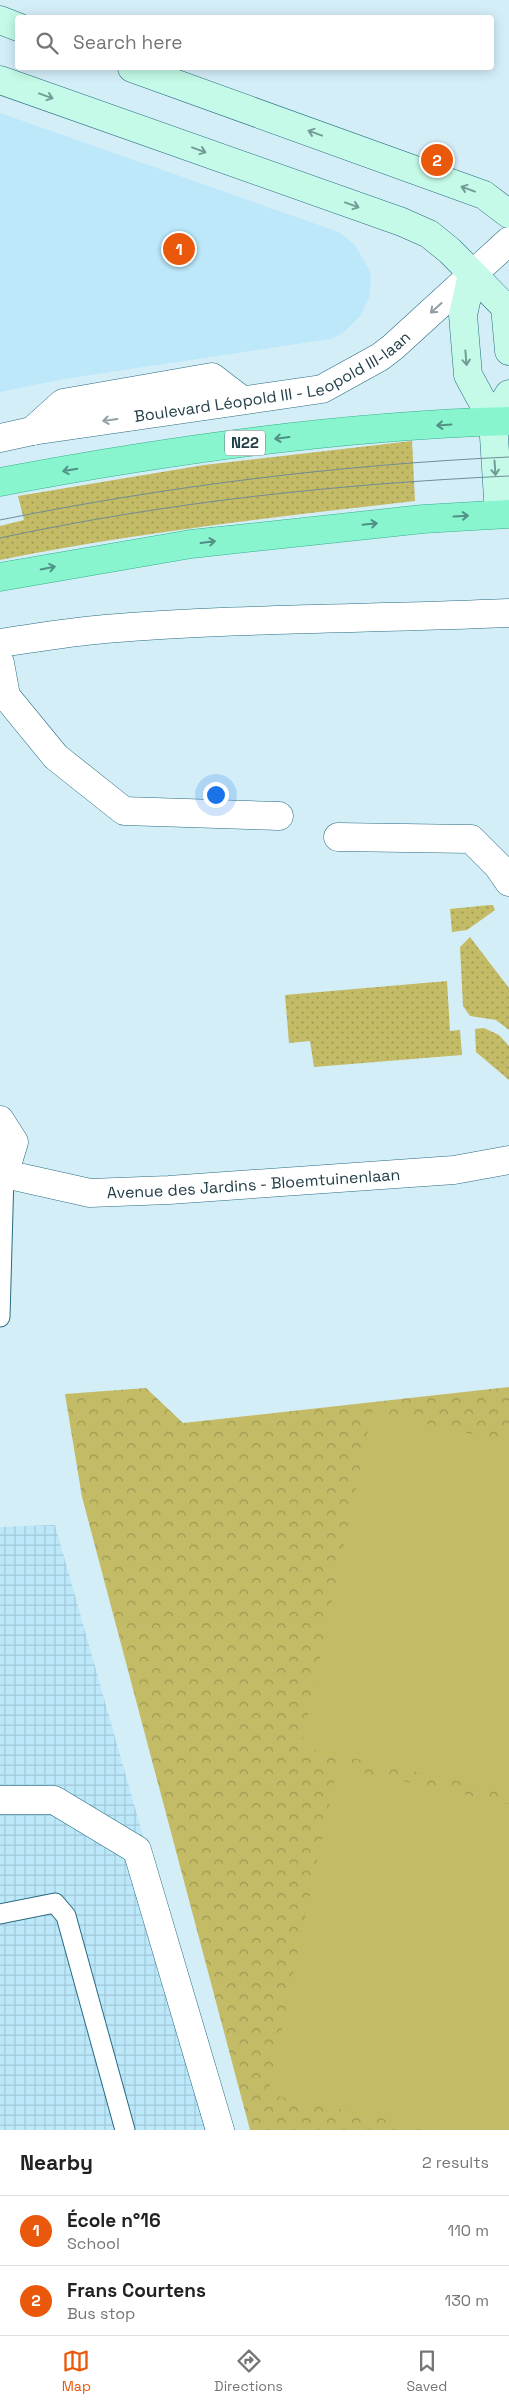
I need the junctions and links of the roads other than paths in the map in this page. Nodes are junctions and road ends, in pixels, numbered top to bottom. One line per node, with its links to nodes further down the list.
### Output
1 (0, 20): 2 (street)
2 (15, 25)
3 (138, 70): 5 (street, one-way to 3)
4 (0, 80): 7 (street, one-way to 7)
5 (509, 214)
6 (509, 241): 7 (street, Boulevard Léopold III - Leopold III-laan)
7 (472, 275): 8 (street); 10 (street, one-way to 10); 11 (street, Boulevard Léopold III - Leopold III-laan, one-way to 11)
8 (509, 351)
9 (509, 394): 10 (street)
10 (501, 421): 12 (main road, N22, one-way to 12); 13 (street, one-way to 13)
11 (0, 438)
12 (0, 482)
13 (504, 514): 14 (main road, one-way to 13)
14 (0, 577)
15 (509, 612): 16 (street)
16 (0, 643)
17 (0, 662): 18 (street)
18 (279, 816)
19 (338, 837): 20 (street)
20 (509, 882)
21 (0, 1120): 23 (street)
22 (509, 1160): 23 (street, Avenue des Jardins - Bloemtuinenlaan)
23 (2, 1174): 24 (lane)
24 (0, 1317)
25 (0, 1800): 28 (street)
26 (0, 1914): 27 (lane)
27 (125, 2130)
28 (220, 2130)

